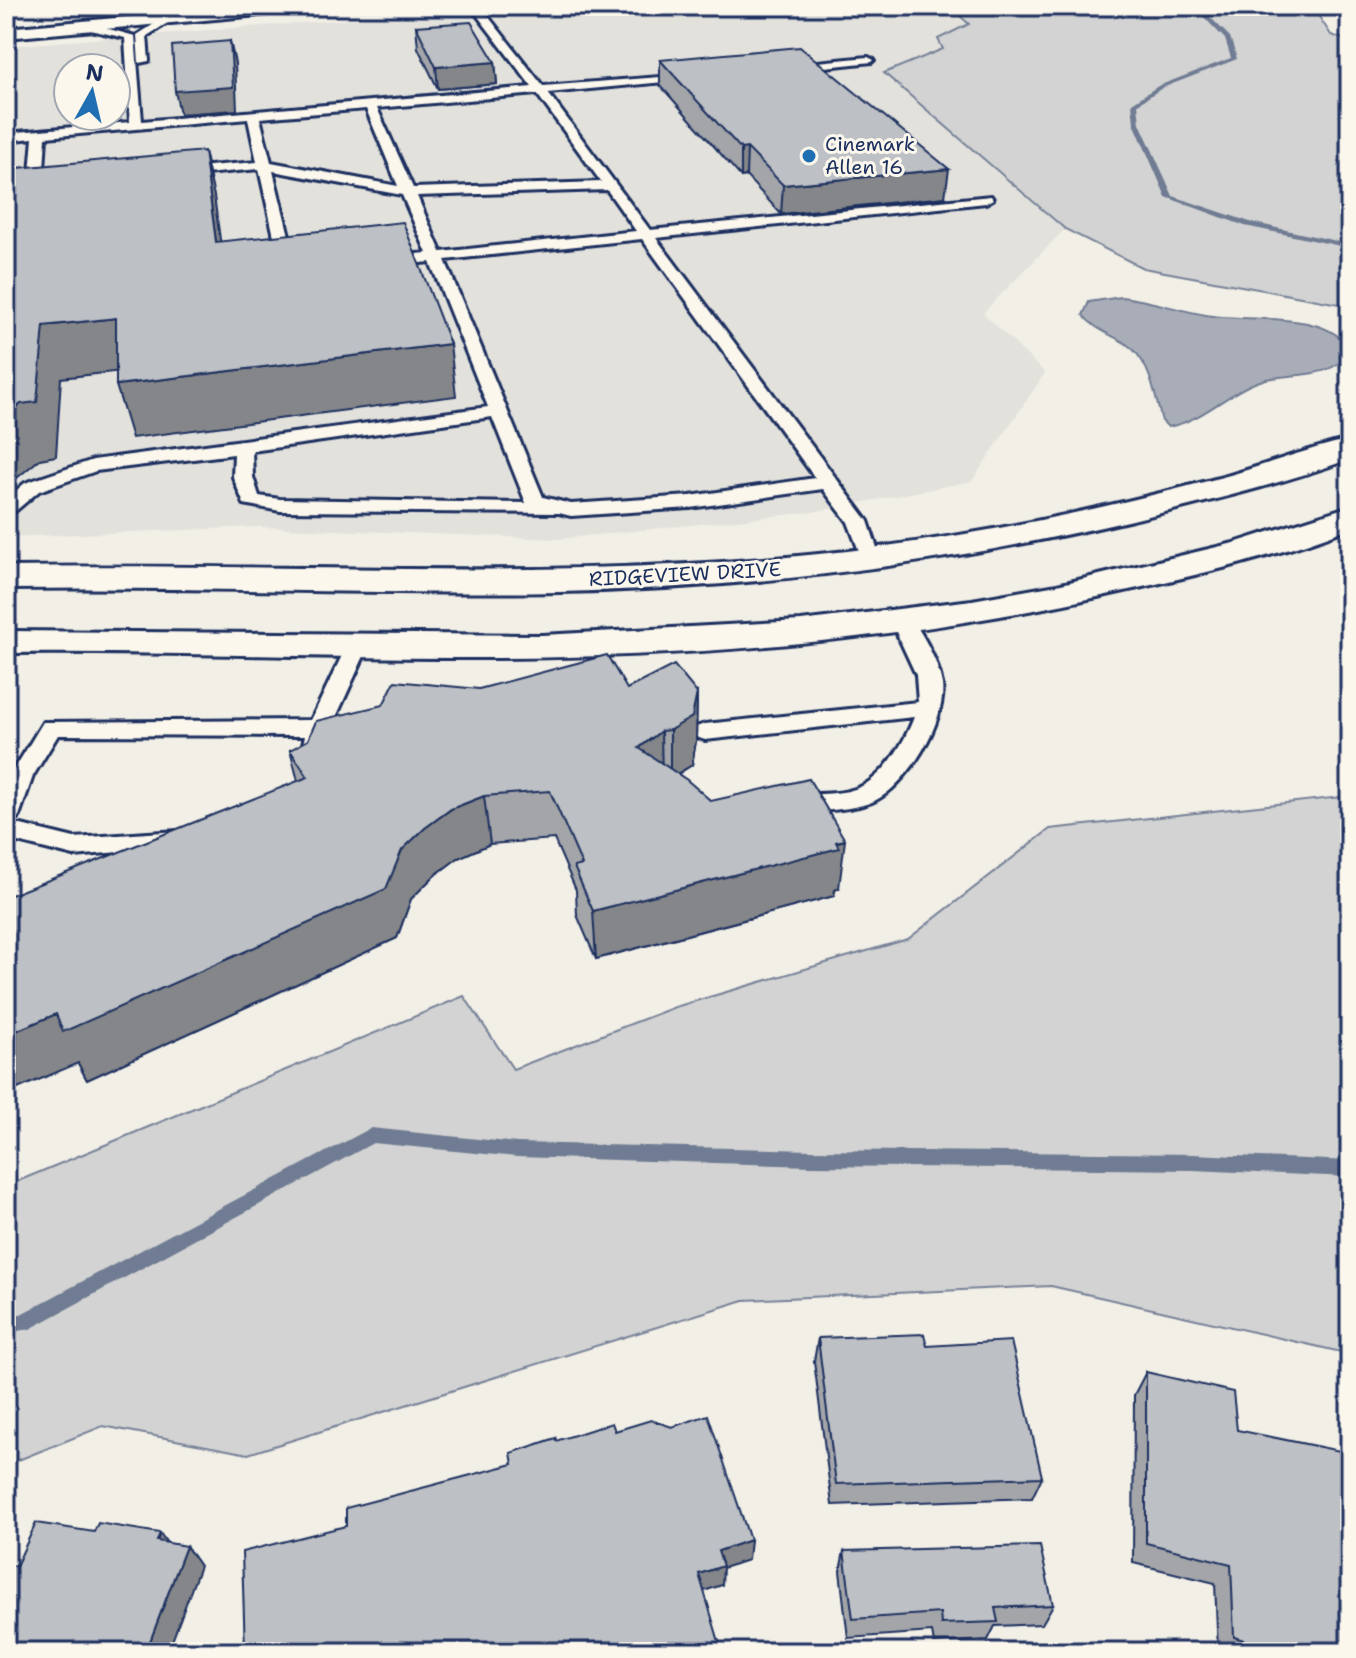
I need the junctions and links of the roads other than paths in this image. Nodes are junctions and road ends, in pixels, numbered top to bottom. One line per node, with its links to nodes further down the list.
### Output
1 (303, 6): 3 (main road)
2 (475, 6): 9 (lane)
3 (169, 19): 4 (main road); 12 (lane)
4 (86, 26): 5 (main road); 12 (lane)
5 (6, 33)
6 (868, 60): 7 (lane)
7 (773, 69)
8 (711, 74): 9 (lane)
9 (542, 90): 10 (lane); 18 (lane)
10 (370, 105): 11 (lane); 19 (lane)
11 (253, 116): 12 (lane); 15 (lane)
12 (142, 125): 13 (lane)
13 (40, 134): 14 (lane); 17 (lane)
14 (6, 137)
15 (264, 165): 16 (lane); 19 (lane); 24 (lane)
16 (151, 174)
17 (20, 186)
18 (610, 186): 19 (lane); 21 (lane)
19 (408, 192): 22 (lane)
20 (986, 199): 21 (lane)
21 (644, 235): 22 (lane); 28 (lane)
22 (436, 257): 23 (lane); 25 (lane)
23 (369, 264)
24 (305, 271)
25 (499, 411): 26 (lane); 30 (lane)
26 (243, 447): 29 (lane); 30 (lane)
27 (1350, 448): 32 (main road, RIDGEVIEW DRIVE)
28 (828, 482): 30 (lane); 32 (lane)
29 (6, 509)
30 (571, 510)
31 (1350, 516): 34 (main road)
32 (871, 560): 33 (main road, RIDGEVIEW DRIVE); 34 (main road)
33 (6, 578)
34 (902, 621): 36 (main road); 37 (lane)
35 (6, 642): 36 (main road)
36 (358, 645): 38 (lane)
37 (929, 708): 39 (lane); 41 (lane)
38 (319, 728): 40 (lane); 42 (lane)
39 (705, 732)
40 (306, 780)
41 (754, 808)
42 (6, 816)
43 (6, 830): 44 (lane)
44 (209, 838)

